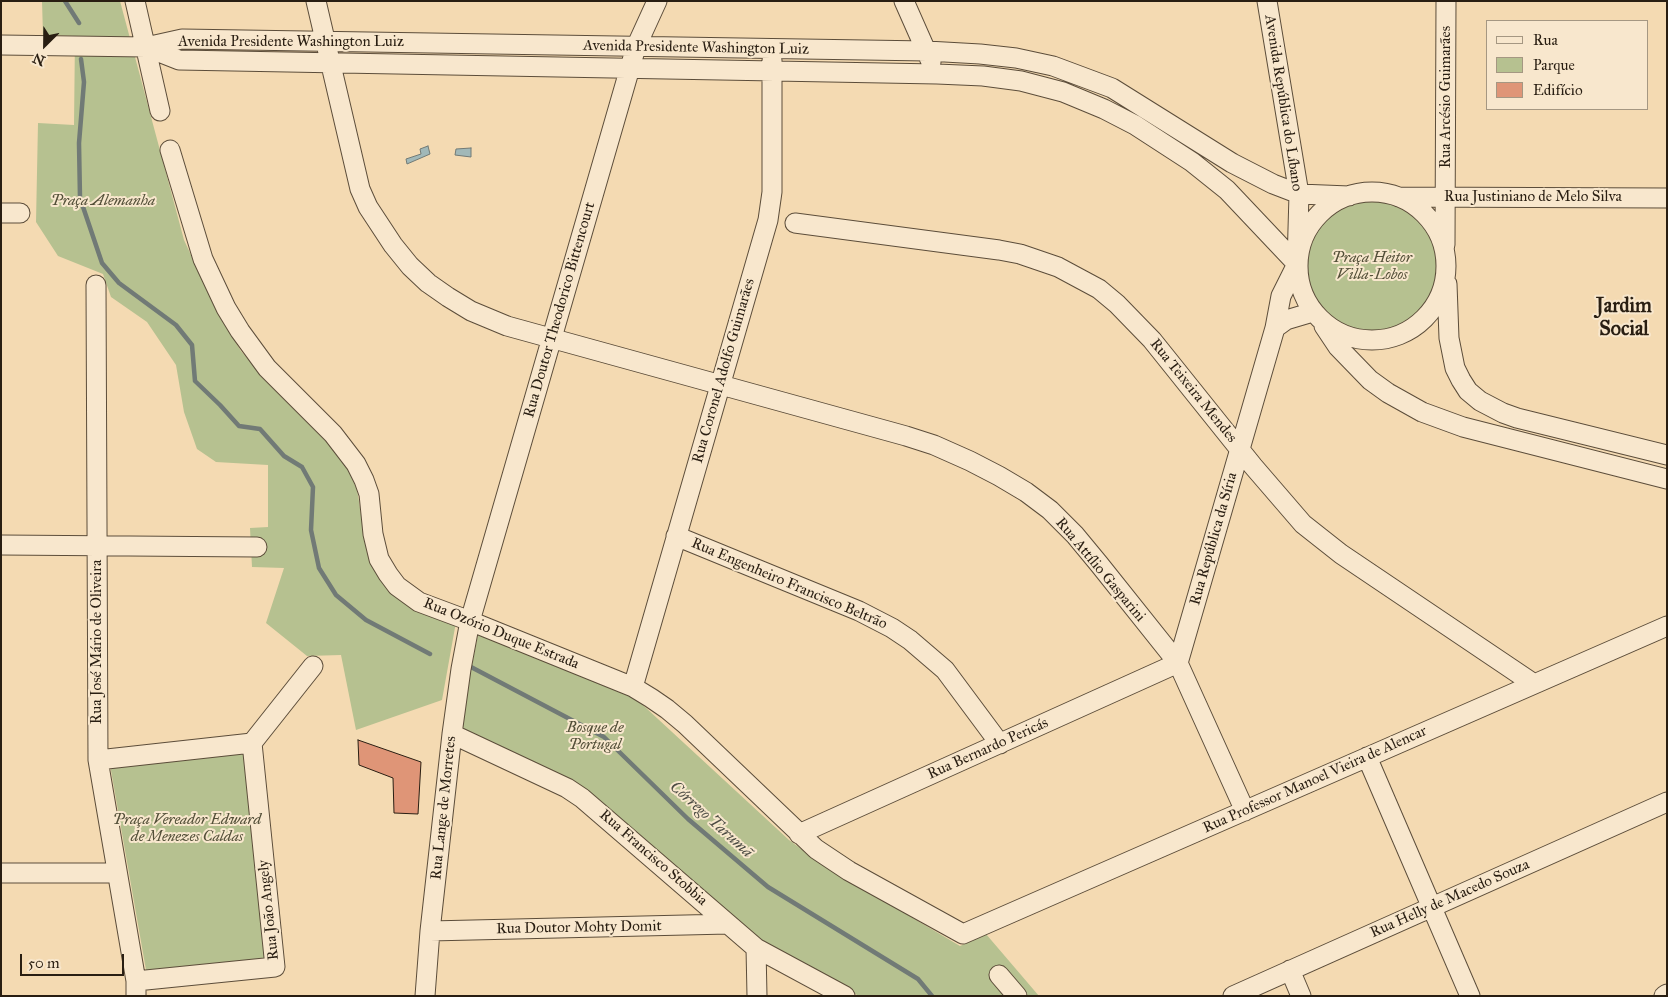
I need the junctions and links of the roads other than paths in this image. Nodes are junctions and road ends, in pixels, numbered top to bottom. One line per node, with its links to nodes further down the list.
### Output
1 (135, 1): 9 (street)
2 (316, 1): 7 (street, Rua Attílio Gasparini)
3 (657, 1): 10 (street, Rua Doutor Theodorico Bittencourt)
4 (904, 1): 12 (street)
5 (1267, 1): 19 (street, Avenida República do Líbano)
6 (1446, 1): 21 (street, Rua Arcésio Guimarães)
7 (326, 42): 9 (street, Avenida Presidente Washington Luiz); 10 (street, Avenida Presidente Washington Luiz); 13 (street, Rua Attílio Gasparini)
8 (1, 45): 9 (street)
9 (146, 47): 13 (street, Avenida Presidente Washington Luiz); 17 (street)
10 (636, 47): 11 (street, Avenida Presidente Washington Luiz); 14 (street, Rua Doutor Theodorico Bittencourt)
11 (772, 49): 12 (street, Avenida Presidente Washington Luiz); 15 (street, Rua Coronel Adolfo Guimarães)
12 (927, 51): 16 (street); 19 (street, Avenida Presidente Washington Luiz)
13 (330, 63): 14 (street, Avenida Presidente Washington Luiz); 31 (street, Rua Attílio Gasparini)
14 (630, 69): 15 (street, Avenida Presidente Washington Luiz); 31 (street, Rua Doutor Theodorico Bittencourt)
15 (772, 71): 16 (street, Avenida Presidente Washington Luiz); 32 (street, Rua Coronel Adolfo Guimarães)
16 (937, 74): 26 (street, Avenida Presidente Washington Luiz)
17 (160, 111)
18 (170, 150): 40 (street, Rua Ozório Duque Estrada)
19 (1299, 194): 20 (street, Avenida Presidente Washington Luiz); 26 (street, Avenida República do Líbano)
20 (1349, 196): 22 (street); 26 (street)
21 (1446, 196): 22 (street, Rua Justiniano de Melo Silva); 23 (street, Rua Justiniano de Melo Silva); 25 (street, Rua Arcésio Guimarães)
22 (1399, 197): 25 (street)
23 (1667, 198)
24 (795, 222): 33 (street, Rua Teixeira Mendes)
25 (1445, 254): 27 (street)
26 (1297, 264): 29 (street); 30 (street, Rua República da Síria)
27 (1446, 273): 29 (street); 34 (street)
28 (96, 285): 38 (street, Rua José Mário de Oliveira)
29 (1316, 315): 30 (street); 35 (street)
30 (1275, 328): 33 (street, Rua República da Síria)
31 (552, 340): 32 (street, Rua Attílio Gasparini); 40 (street, Rua Doutor Theodorico Bittencourt)
32 (720, 385): 36 (street, Rua Coronel Adolfo Guimarães); 42 (street, Rua Attílio Gasparini)
33 (1240, 449): 42 (street, Rua República da Síria); 44 (street, Rua Teixeira Mendes)
34 (1667, 455)
35 (1667, 478)
36 (676, 536): 45 (street, Rua Coronel Adolfo Guimarães); 48 (street, Rua Engenheiro Francisco Beltrão)
37 (1, 545): 38 (street)
38 (97, 546): 39 (street); 50 (street, Rua José Mário de Oliveira)
39 (257, 547)
40 (470, 620): 45 (street, Rua Ozório Duque Estrada); 46 (street, Rua Lange de Morretes)
41 (1667, 626): 44 (street, Rua Professor Manoel Vieira de Alencar)
42 (1178, 664): 48 (street, Rua Bernardo Pericás); 52 (street, Rua Attílio Gasparini)
43 (314, 666): 47 (street)
44 (1534, 684): 49 (street, Rua Professor Manoel Vieira de Alencar)
45 (633, 687): 53 (street, Rua Ozório Duque Estrada)
46 (452, 734): 57 (street, Rua Francisco Stobbia); 58 (street, Rua Lange de Morretes)
47 (252, 743): 50 (street); 63 (street, Rua João Angely)
48 (1000, 744): 53 (street, Rua Bernardo Pericás)
49 (1367, 757): 52 (street, Rua Professor Manoel Vieira de Alencar); 56 (street)
50 (98, 760): 55 (street, Rua José Mário de Oliveira)
51 (1667, 802): 56 (street, Rua Helly de Macedo Souza)
52 (1245, 811): 59 (street, Rua Professor Manoel Vieira de Alencar)
53 (798, 834): 59 (street, Rua Ozório Duque Estrada)
54 (1, 873): 55 (street)
55 (117, 874): 63 (street, Rua José Mário de Oliveira)
56 (1432, 907): 61 (street, Rua Helly de Macedo Souza); 70 (street)
57 (728, 924): 58 (street, Rua Doutor Mohty Domit); 60 (street, Rua Francisco Stobbia)
58 (430, 931): 64 (street, Rua Lange de Morretes)
59 (963, 934)
60 (756, 948): 65 (street); 66 (street, Rua Francisco Stobbia)
61 (1290, 970): 68 (street, Rua Helly de Macedo Souza); 69 (street)
62 (999, 975): 67 (street)
63 (136, 989)
64 (425, 996)
65 (758, 996)
66 (845, 996)
67 (1017, 996)
68 (1233, 996)
69 (1301, 996)
70 (1470, 996)

